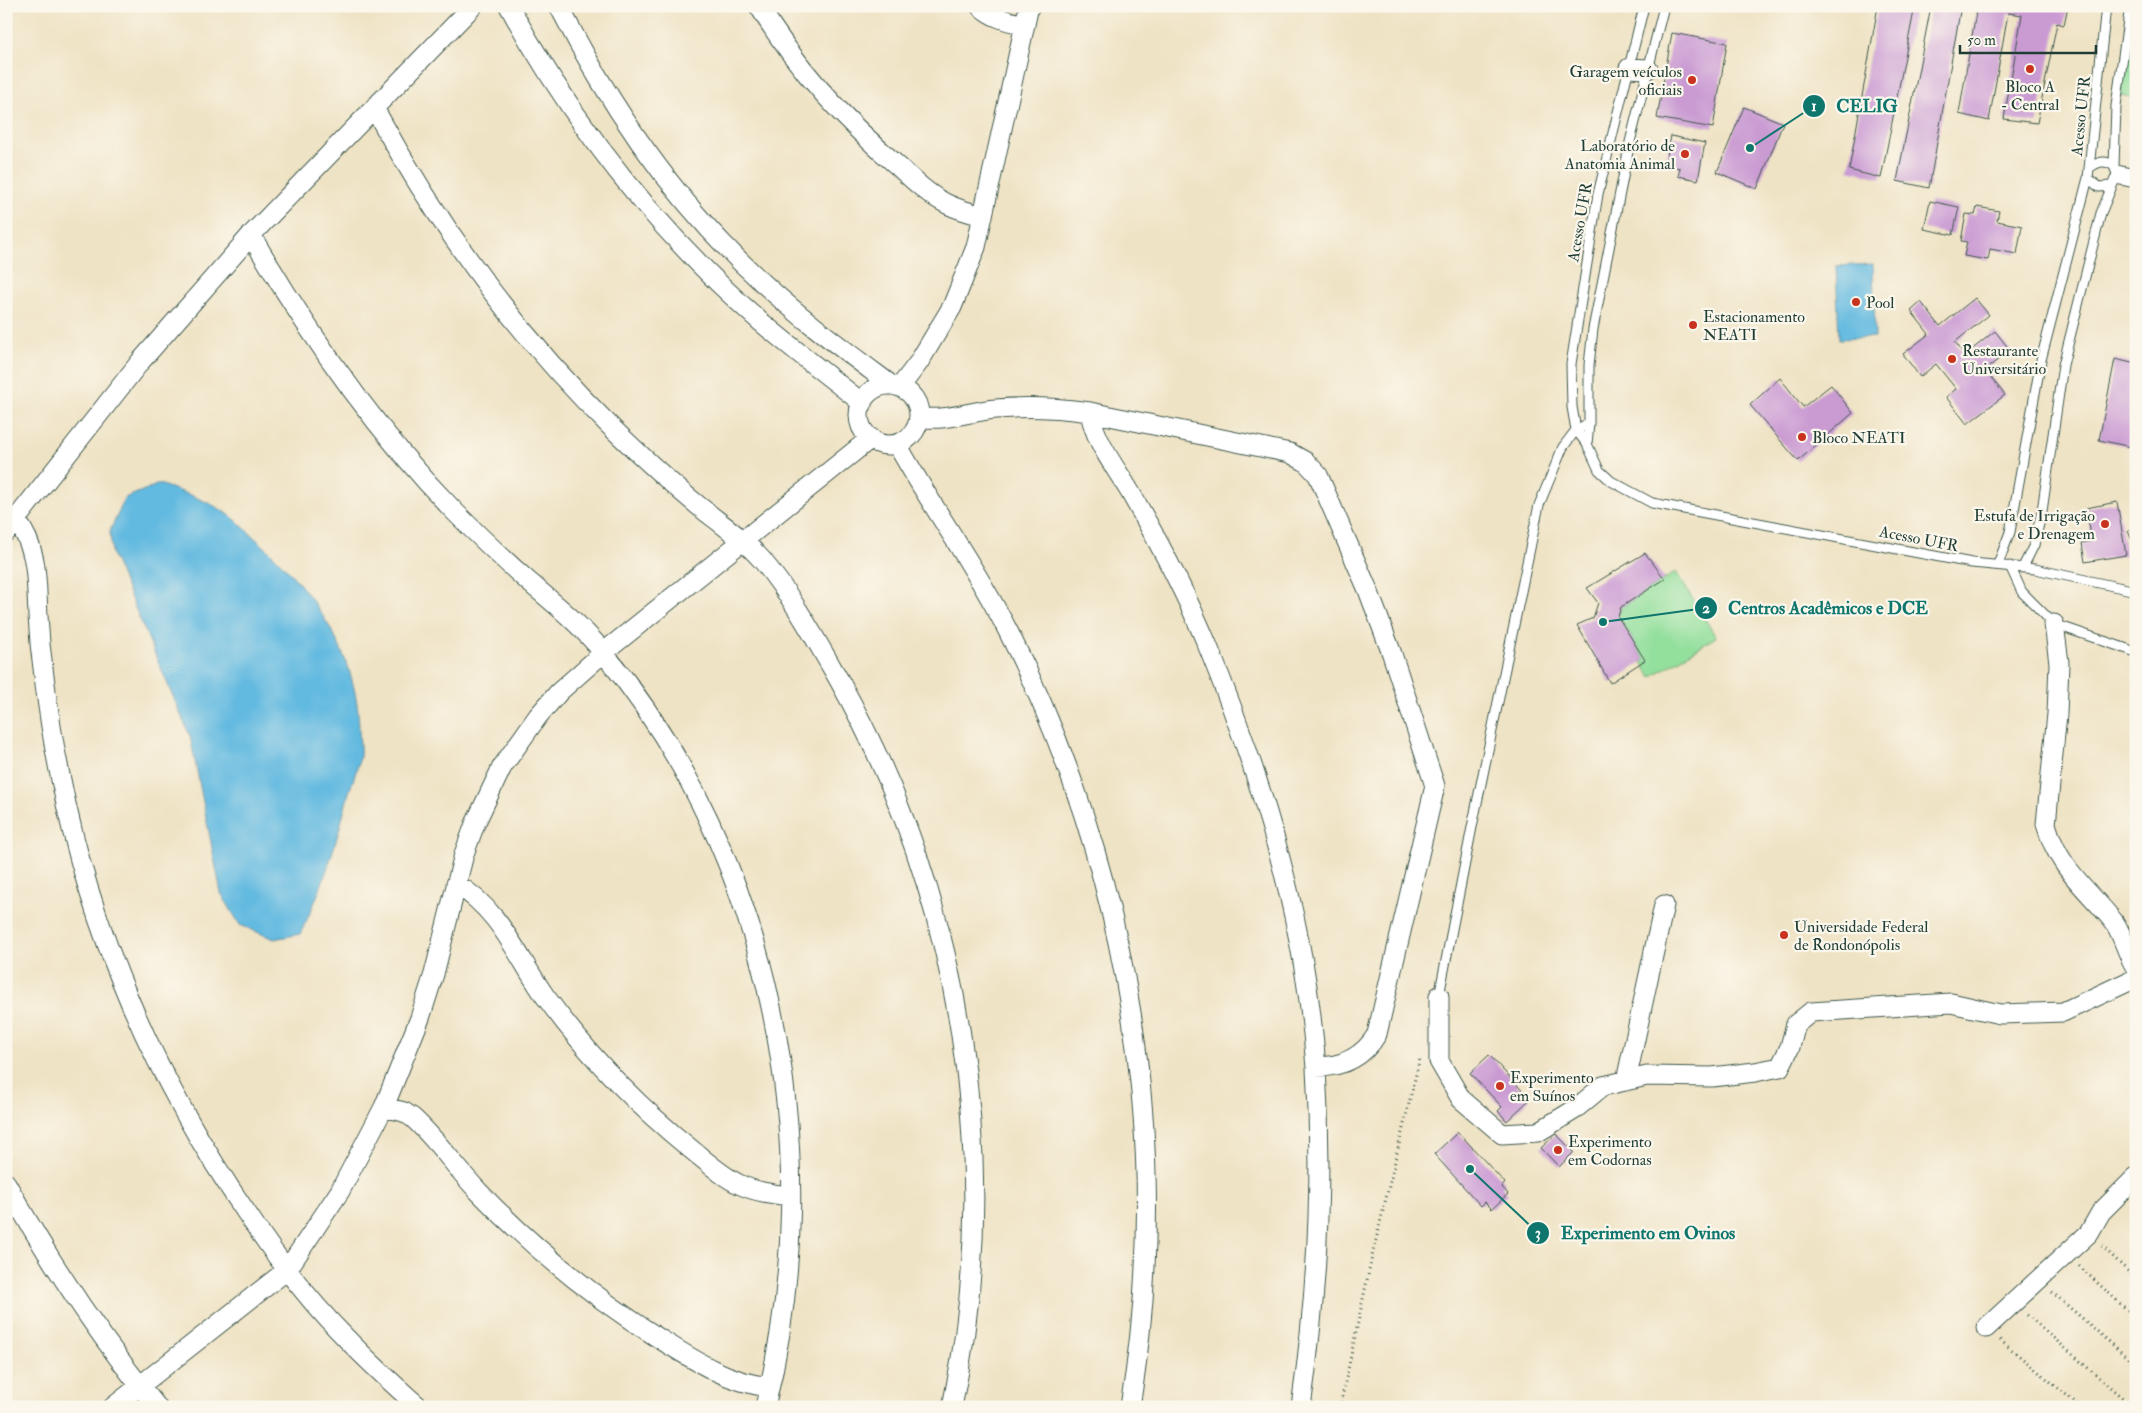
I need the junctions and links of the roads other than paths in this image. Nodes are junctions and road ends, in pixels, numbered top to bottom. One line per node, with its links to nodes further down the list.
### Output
1 (473, 6): 14 (street)
2 (509, 6): 24 (street)
3 (559, 6): 23 (street)
4 (759, 6): 19 (street)
5 (980, 6): 11 (street)
6 (1029, 6): 11 (street)
7 (1644, 6): 12 (lane, Acesso UFR)
8 (1664, 6): 13 (lane)
9 (2106, 6): 15 (lane, Acesso UFR)
10 (2130, 6): 17 (lane)
11 (1025, 25): 19 (street)
12 (1629, 68): 13 (street); 21 (lane, Acesso UFR)
13 (1648, 69): 22 (lane)
14 (374, 108): 20 (street); 33 (street)
15 (2088, 173): 17 (lane, Acesso UFR); 17 (lane, Acesso UFR); 34 (lane, Acesso UFR)
16 (2136, 174): 17 (lane, Acesso UFR)
17 (2114, 175): 18 (lane, Acesso UFR); 36 (lane)
18 (2136, 183)
19 (983, 216): 23 (street)
20 (251, 235): 32 (street); 39 (street)
21 (1571, 364): 22 (lane); 28 (lane, Acesso UFR)
22 (1589, 365): 27 (lane)
23 (895, 386): 24 (street); 26 (street)
24 (862, 405): 29 (street)
25 (1090, 412): 26 (street); 46 (street); 46 (street)
26 (919, 417): 30 (street)
27 (1589, 423): 28 (lane); 31 (lane)
28 (1576, 430): 31 (lane, Acesso UFR); 45 (lane)
29 (871, 438): 30 (street); 33 (street)
30 (897, 444): 61 (street)
31 (1586, 444): 34 (lane, Acesso UFR)
32 (11, 526): 52 (street)
33 (743, 541): 39 (street); 60 (street)
34 (1998, 564): 35 (lane)
35 (2010, 566): 36 (lane); 38 (lane)
36 (2023, 567): 37 (lane)
37 (2136, 592)
38 (2054, 624): 40 (lane); 43 (street)
39 (603, 652): 41 (street); 51 (street)
40 (2136, 652)
41 (456, 884): 48 (street); 51 (street)
42 (1664, 906): 47 (street)
43 (2136, 968)
44 (2136, 978): 47 (street)
45 (1439, 996): 47 (street)
46 (1316, 1067): 62 (street)
47 (1626, 1081)
48 (384, 1107): 52 (street); 55 (street)
49 (2136, 1178): 53 (street)
50 (6, 1183): 54 (street)
51 (789, 1196): 55 (street)
52 (287, 1270): 54 (street); 58 (street)
53 (1986, 1328)
54 (140, 1386): 56 (street); 57 (street)
55 (769, 1388): 59 (street)
56 (113, 1407)
57 (157, 1407)
58 (419, 1407)
59 (764, 1407)
60 (952, 1407)
61 (1130, 1407)
62 (1301, 1407)

